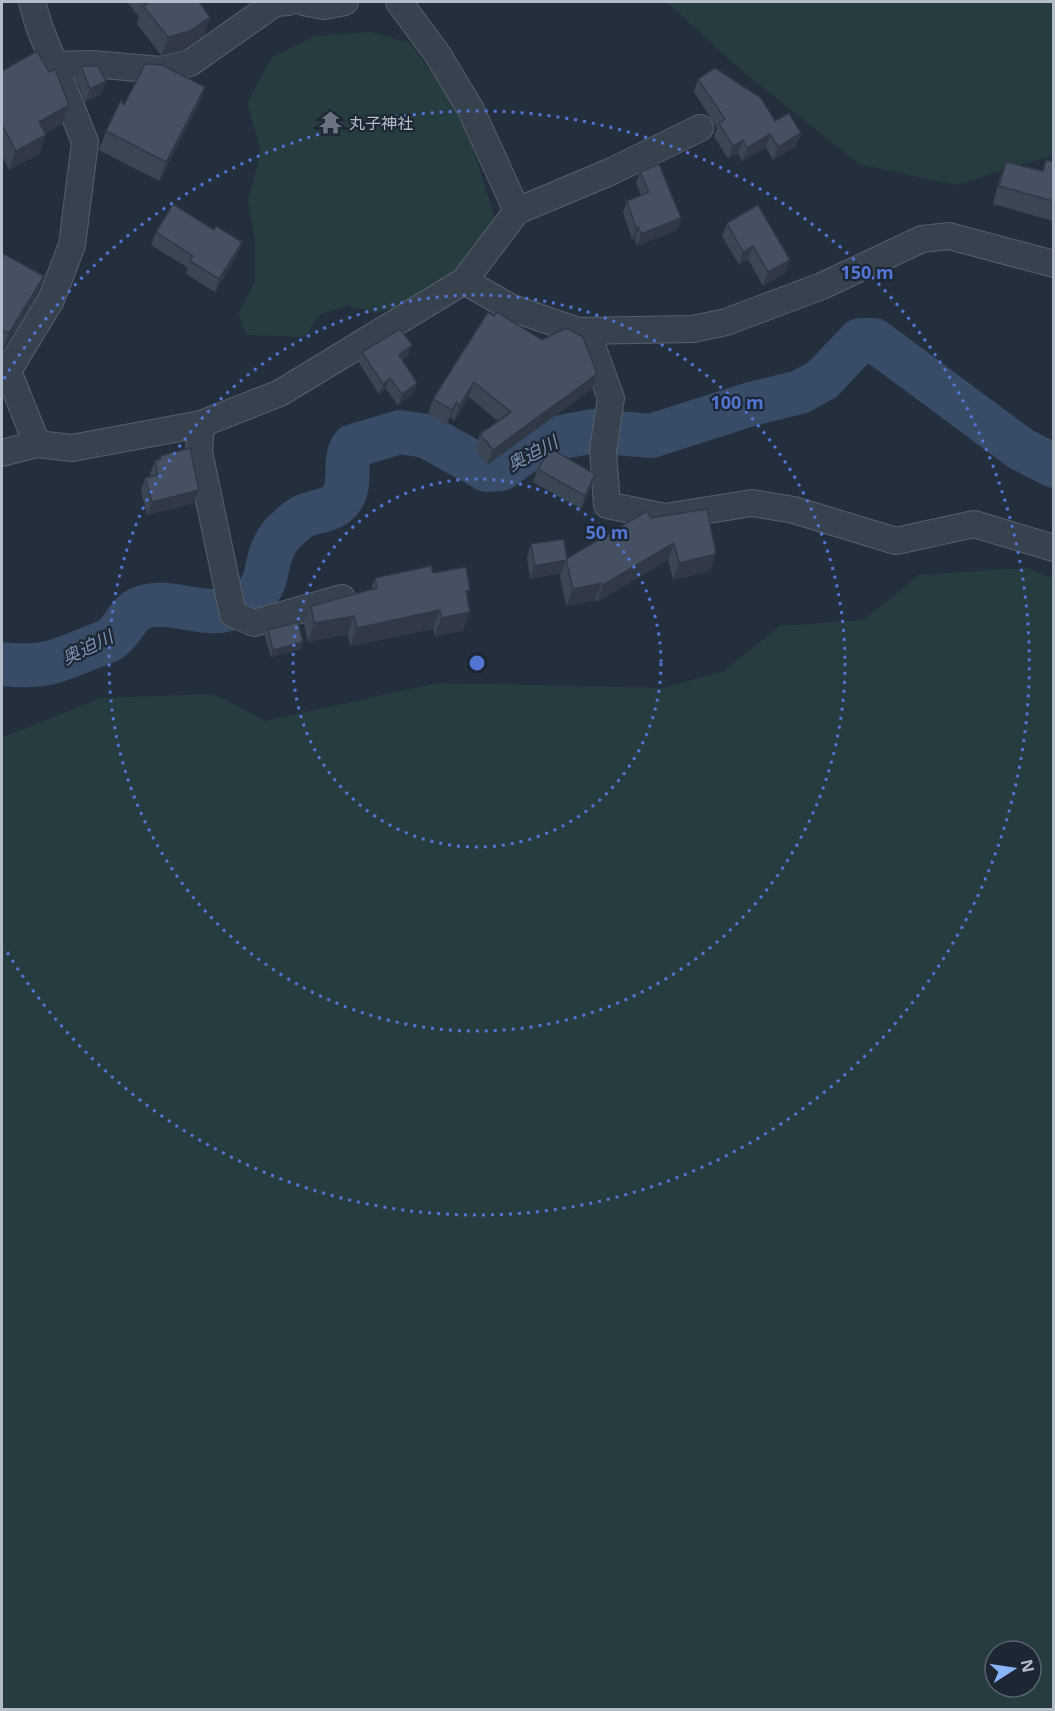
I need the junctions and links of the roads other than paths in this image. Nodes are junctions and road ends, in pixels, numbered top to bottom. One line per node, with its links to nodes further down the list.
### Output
1 (32, 2): 6 (street)
2 (288, 2): 6 (street)
3 (303, 2): 4 (street)
4 (345, 2)
5 (399, 2): 8 (street)
6 (54, 65): 12 (street)
7 (700, 128): 8 (street)
8 (517, 211): 10 (street)
9 (1053, 264): 11 (street)
10 (464, 280): 11 (street); 13 (street)
11 (587, 332): 16 (street)
12 (5, 369): 14 (street)
13 (201, 424): 14 (street); 17 (street)
14 (37, 444): 15 (street)
15 (2, 453)
16 (1053, 548)
17 (345, 597)

